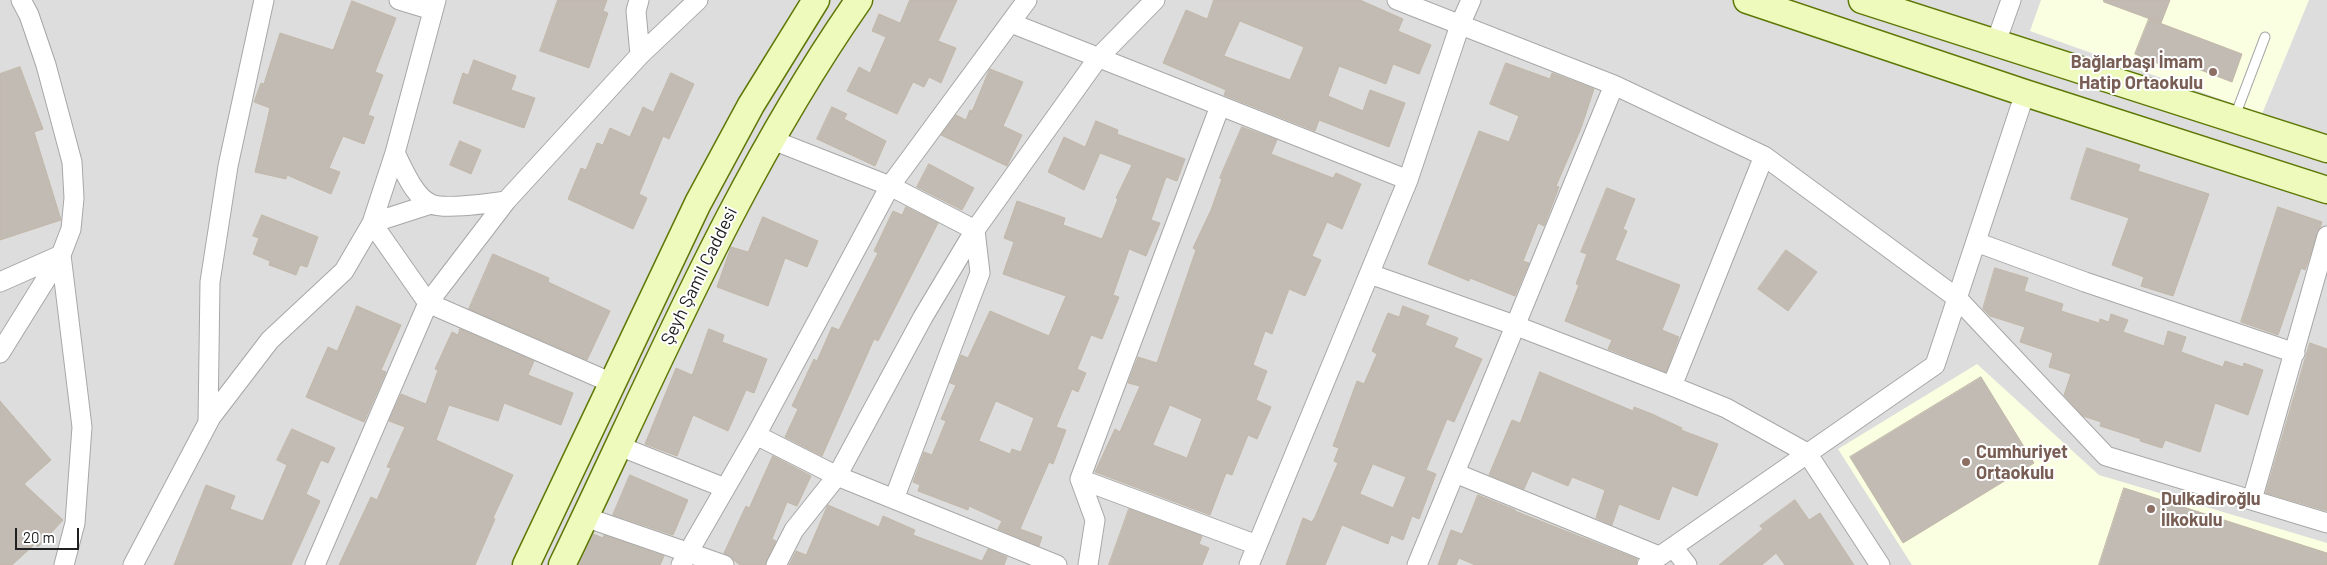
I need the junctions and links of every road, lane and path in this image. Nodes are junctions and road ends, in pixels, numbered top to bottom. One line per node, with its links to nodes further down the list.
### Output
1 (21, 0): 39 (street)
2 (264, 0): 49 (street)
3 (399, 0): 15 (street)
4 (639, 0): 20 (street)
5 (698, 0): 20 (street)
6 (816, 0): 47 (main road, Şeyh Şamil Caddesi)
7 (859, 0): 26 (main road, Şeyh Şamil Caddesi)
8 (1027, 0): 16 (street)
9 (1155, 0): 21 (street)
10 (1397, 0): 17 (street)
11 (1472, 0): 17 (street)
12 (1748, 0): 23 (main road)
13 (1862, 0): 19 (main road)
14 (2011, 0): 19 (street)
15 (434, 5): 28 (street)
16 (1011, 23): 21 (street); 31 (street)
17 (1460, 25): 22 (street); 30 (street)
18 (2265, 37): 25 (lane)
19 (1995, 45): 25 (main road)
20 (640, 54): 33 (street)
21 (1098, 58): 24 (street); 36 (street)
22 (1614, 85): 29 (street); 44 (street)
23 (2025, 93): 32 (main road); 38 (street)
24 (1220, 106): 30 (street); 55 (street)
25 (2234, 119): 27 (main road)
26 (770, 139): 31 (street); 51 (main road, Şeyh Şamil Caddesi)
27 (2327, 150)
28 (395, 153): 34 (street); 35 (street)
29 (1764, 156): 42 (street); 48 (street)
30 (1408, 180): 40 (street)
31 (890, 186): 36 (street); 50 (street)
32 (2327, 190)
33 (506, 200): 34 (street); 43 (street)
34 (431, 204): 35 (street)
35 (372, 223): 43 (street); 49 (street)
36 (975, 230): 54 (street); 57 (street)
37 (2327, 236): 46 (street)
38 (1976, 242): 42 (street); 46 (street)
39 (61, 255): 41 (street); 45 (street); 63 (street)
40 (1370, 274): 44 (street); 61 (street)
41 (0, 282)
42 (1957, 298): 52 (street); 58 (street)
43 (428, 303): 47 (street); 67 (street)
44 (1514, 325): 48 (street); 53 (street)
45 (0, 353)
46 (2295, 353): 58 (street)
47 (612, 383): 68 (main road, Şeyh Şamil Caddesi)
48 (1672, 386): 52 (street)
49 (208, 422): 66 (street)
50 (756, 436): 54 (street); 56 (street)
51 (619, 446): 56 (street); 59 (main road, Şeyh Şamil Caddesi)
52 (1807, 453): 62 (street); 77 (street)
53 (1455, 473): 62 (street); 75 (street)
54 (837, 476): 57 (street); 71 (street)
55 (1080, 479): 61 (street); 73 (street)
56 (725, 488): 64 (street)
57 (894, 499): 72 (street)
58 (2252, 500): 60 (street)
59 (586, 517): 64 (street); 69 (main road, Şeyh Şamil Caddesi)
60 (2327, 523)
61 (1257, 546): 74 (street)
62 (1660, 556): 76 (street)
63 (67, 557): 65 (street)
64 (684, 559): 70 (street)
65 (52, 565)
66 (132, 565)
67 (315, 565)
68 (526, 565)
69 (562, 565)
70 (724, 565)
71 (776, 565)
72 (1057, 565)
73 (1088, 565)
74 (1249, 565)
75 (1417, 565)
76 (1687, 565)
77 (1880, 565)

